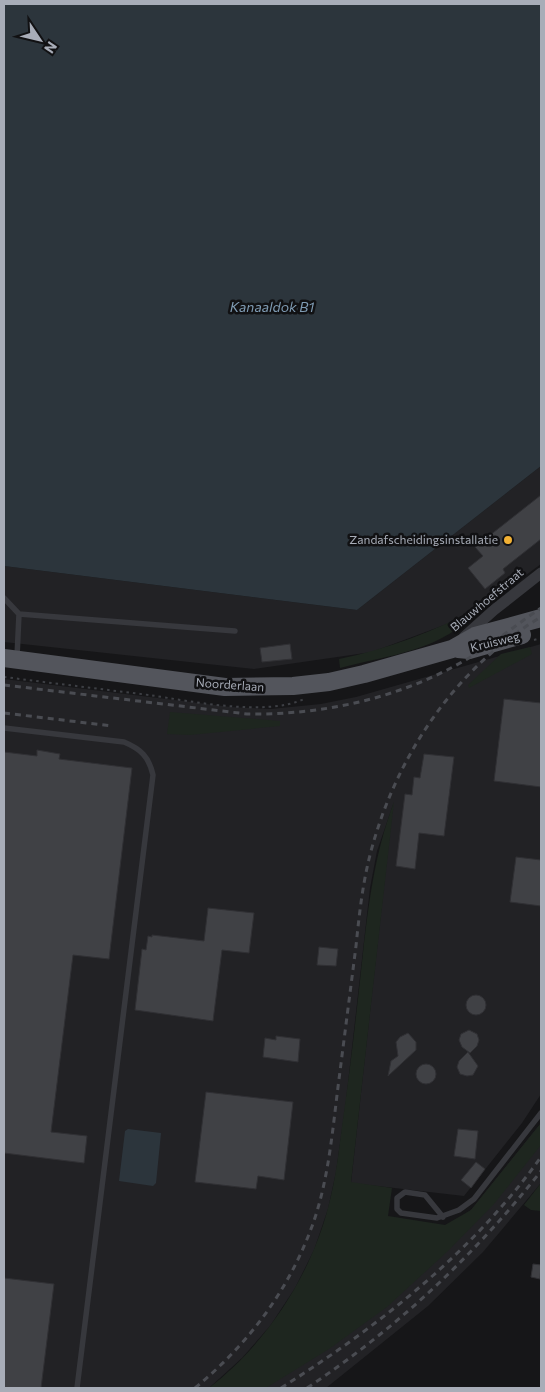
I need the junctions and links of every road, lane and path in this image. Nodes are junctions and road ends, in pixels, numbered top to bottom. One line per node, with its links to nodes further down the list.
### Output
1 (541, 573): 7 (street, Blauwhoefstraat)
2 (4, 598): 3 (lane)
3 (19, 614): 6 (lane); 8 (lane)
4 (541, 618): 7 (main road, Kruisweg)
5 (541, 630): 7 (main road, Kruisweg)
6 (236, 631)
7 (452, 649): 8 (main road, Noorderlaan)
8 (11, 659)
9 (4, 728): 12 (lane)
10 (541, 1113): 11 (lane)
11 (443, 1217): 11 (lane)
12 (77, 1388)

